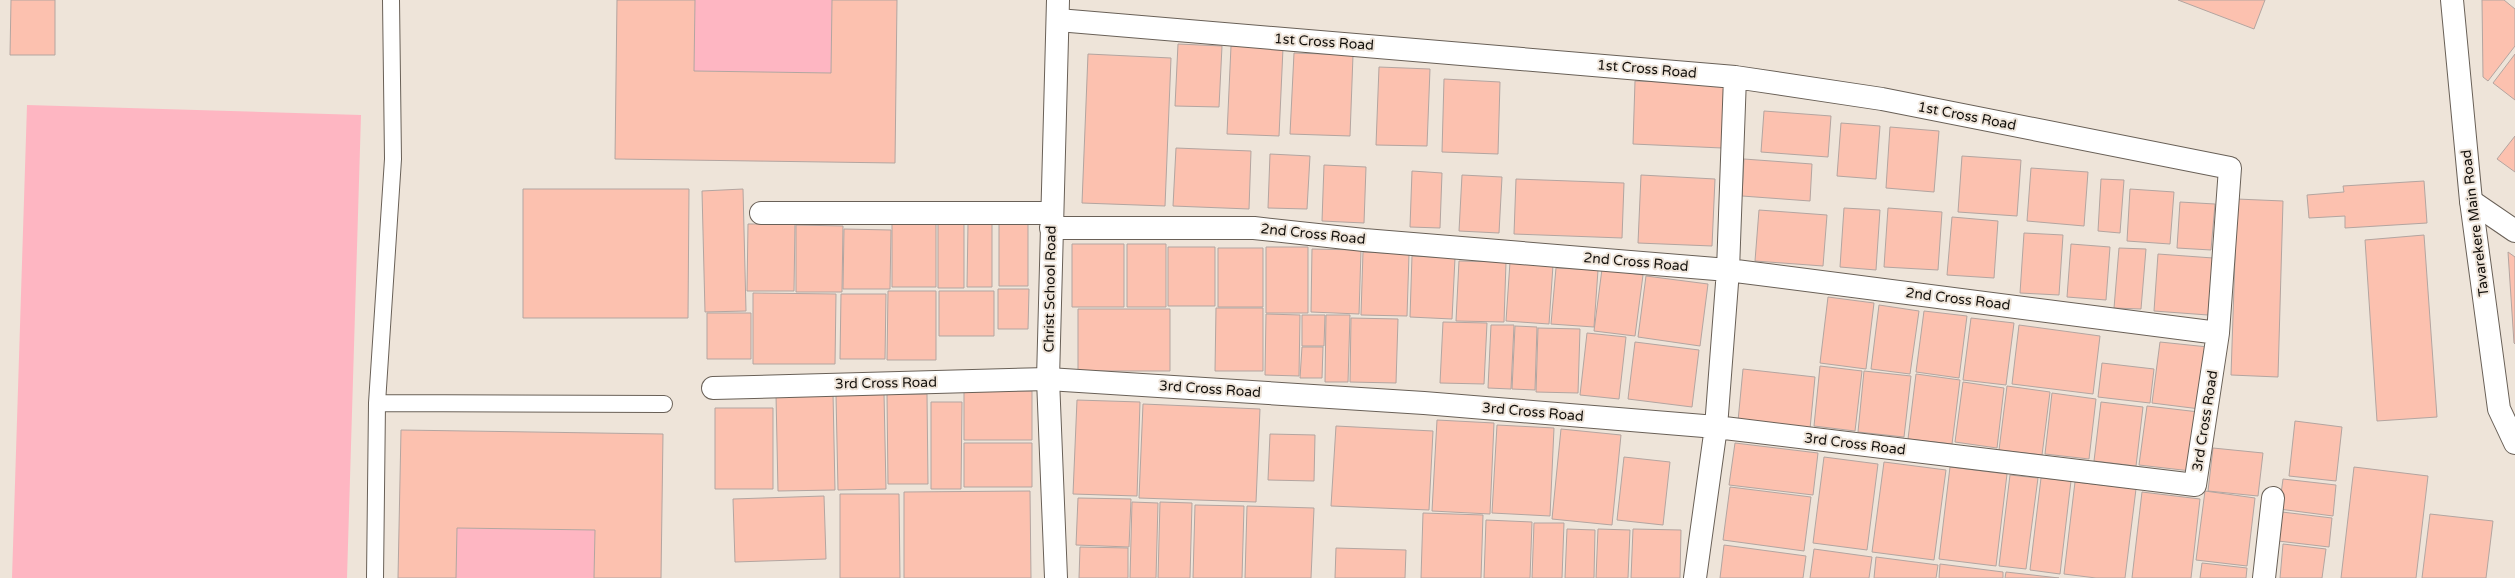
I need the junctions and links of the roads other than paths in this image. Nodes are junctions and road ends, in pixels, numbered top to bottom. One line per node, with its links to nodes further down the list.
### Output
1 (391, 0): 13 (lane)
2 (2452, 0): 5 (street, Tavarekere Main Road)
3 (1058, 10): 4 (street, 1st Cross Road); 7 (street, Christ School Road)
4 (1735, 77): 9 (street); 10 (street, 1st Cross Road)
5 (2471, 200): 8 (street); 16 (street, Tavarekere Main Road)
6 (761, 213): 7 (street, 2nd Cross Road)
7 (1051, 221): 9 (street, 2nd Cross Road); 11 (street, Christ School Road)
8 (2515, 231)
9 (1728, 270): 10 (street, 2nd Cross Road); 15 (street)
10 (2218, 333): 15 (street, 3rd Cross Road)
11 (1048, 379): 12 (street, 3rd Cross Road); 15 (street, 3rd Cross Road); 19 (street, Christ School Road)
12 (713, 388)
13 (378, 403): 14 (lane); 18 (lane)
14 (664, 404)
15 (1716, 427): 20 (street)
16 (2515, 443)
17 (2273, 498): 21 (street)
18 (375, 578)
19 (1056, 578)
20 (1695, 578)
21 (2264, 578)

